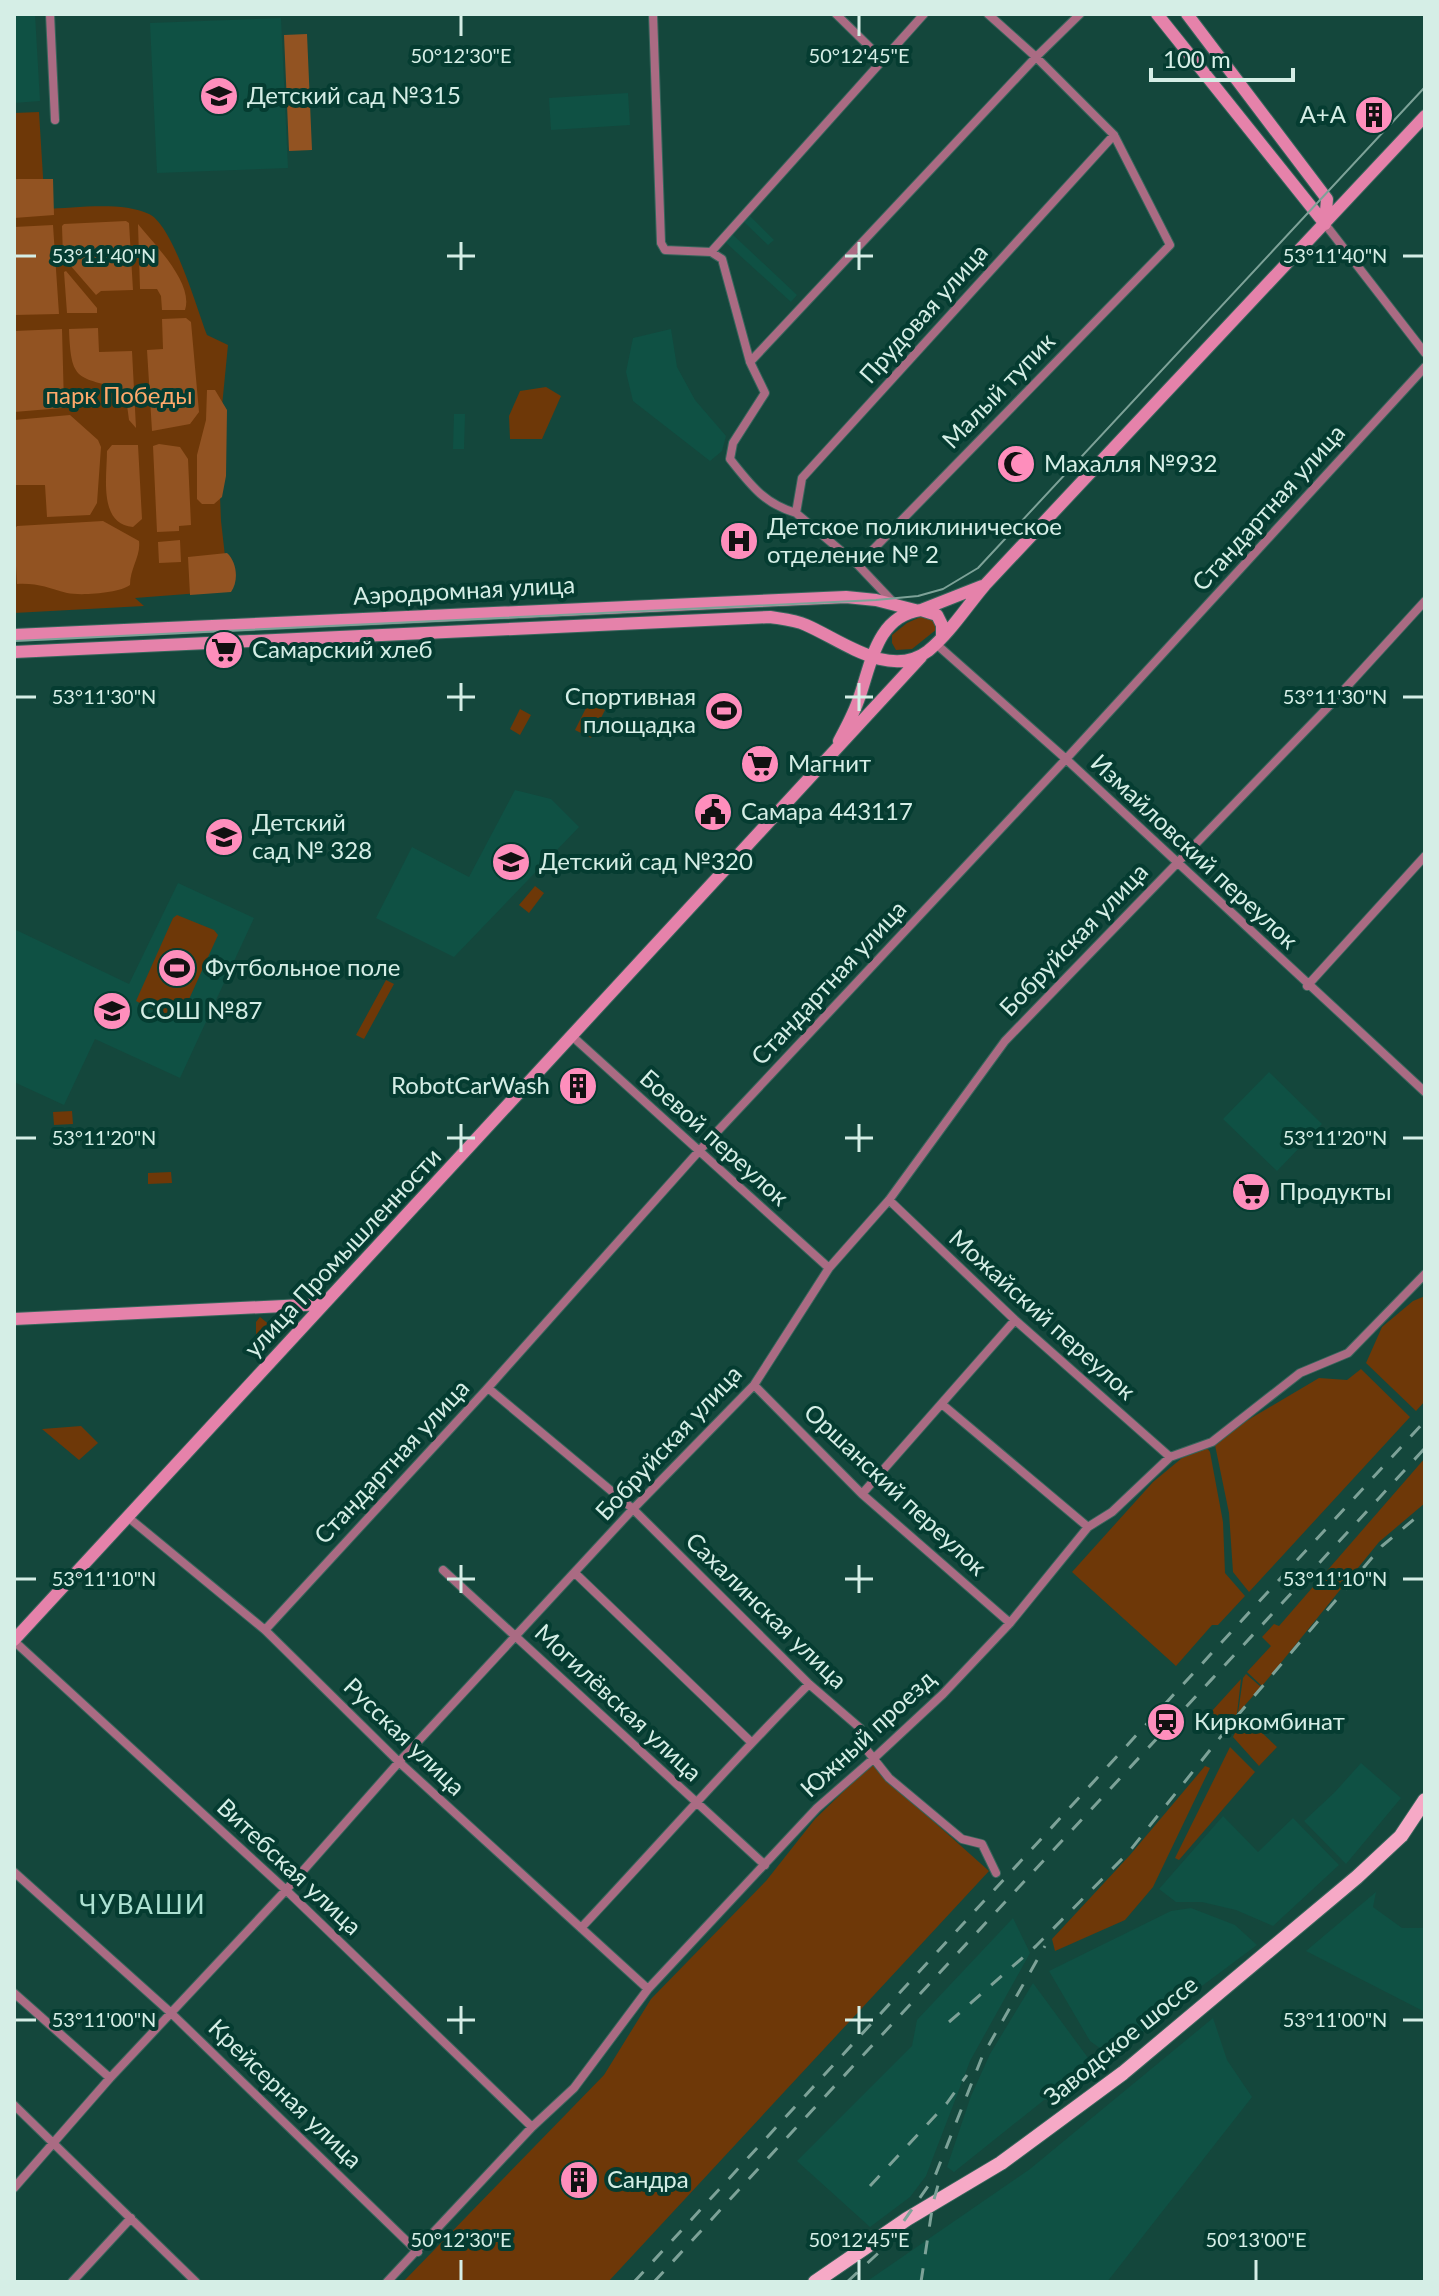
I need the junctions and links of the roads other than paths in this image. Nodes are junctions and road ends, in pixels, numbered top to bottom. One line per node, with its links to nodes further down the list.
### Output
1 (50, 14): 13 (street)
2 (653, 14): 18 (street)
3 (836, 14): 11 (street)
4 (924, 14): 11 (street)
5 (988, 14): 10 (street)
6 (1080, 14): 10 (street)
7 (1157, 14): 9 (main road)
8 (1190, 18): 9 (main road); 15 (main road)
9 (1175, 36): 17 (main road)
10 (1036, 57): 14 (street); 20 (street)
11 (883, 60): 18 (street)
12 (1425, 116): 16 (main road, улица Промышленности)
13 (55, 120)
14 (1114, 135): 22 (street, Прудовая улица); 23 (street, Малый тупик)
15 (1320, 191): 16 (main road); 17 (main road)
16 (1356, 192): 17 (main road, улица Промышленности)
17 (1325, 224): 19 (street); 24 (main road, улица Промышленности)
18 (711, 252): 20 (street)
19 (1425, 353)
20 (750, 362): 22 (street)
21 (1425, 367): 35 (street, Стандартная улица)
22 (796, 513): 23 (street)
23 (858, 565): 26 (street)
24 (985, 585): 27 (main road, улица Промышленности); 30 (main road, улица Промышленности)
25 (1425, 601): 37 (street, Бобруйская улица)
26 (895, 603): 27 (main road, Аэродромная улица); 29 (main road, Аэродромная улица)
27 (918, 610): 28 (main road); 30 (main road)
28 (888, 630): 32 (main road, улица Промышленности); 33 (main road)
29 (14, 635)
30 (934, 644): 33 (main road); 34 (main road, улица Промышленности); 35 (street, Измайловский переулок)
31 (14, 652): 32 (main road, Аэродромная улица)
32 (871, 656): 33 (main road); 34 (main road, улица Промышленности)
33 (913, 658)
34 (833, 754): 39 (main road, улица Промышленности)
35 (1066, 759): 37 (street, Измайловский переулок); 41 (street, Стандартная улица)
36 (1425, 856): 38 (street)
37 (1176, 863): 38 (street, Измайловский переулок); 42 (street, Бобруйская улица)
38 (1307, 986): 40 (street, Измайловский переулок)
39 (573, 1037): 41 (street, Боевой переулок); 45 (main road, улица Промышленности)
40 (1425, 1092)
41 (699, 1151): 43 (street, Боевой переулок); 49 (street, Стандартная улица)
42 (889, 1200): 43 (street, Бобруйская улица); 47 (street, Можайский переулок)
43 (829, 1268): 48 (street, Бобруйская улица)
44 (1425, 1274): 51 (street, Южный проезд)
45 (324, 1304): 46 (main road); 54 (main road, улица Промышленности)
46 (14, 1319)
47 (1015, 1320): 50 (street); 51 (street, Можайский переулок)
48 (754, 1385): 52 (street, Оршанский переулок); 53 (street, Бобруйская улица)
49 (488, 1388): 53 (street, Сахалинская улица); 59 (street, Стандартная улица)
50 (943, 1405): 52 (street); 55 (street)
51 (1170, 1457): 55 (street, Южный проезд)
52 (862, 1494): 58 (street, Оршанский переулок)
53 (633, 1509): 57 (street, Бобруйская улица); 62 (street, Сахалинская улица)
54 (129, 1518): 59 (street, Русская улица); 61 (main road, улица Промышленности)
55 (1088, 1527): 58 (street, Южный проезд)
56 (443, 1570): 60 (street, Могилёвская улица)
57 (576, 1574): 60 (street, Бобруйская улица); 63 (street)
58 (1010, 1623): 64 (street, Южный проезд)
59 (265, 1630): 65 (street, Русская улица)
60 (517, 1636): 65 (street, Бобруйская улица); 67 (street, Могилёвская улица)
61 (14, 1641): 71 (street, Витебская улица)
62 (809, 1684): 63 (street); 64 (street, Сахалинская улица)
63 (751, 1742): 67 (street)
64 (873, 1759): 68 (street, Южный проезд); 70 (street, Сахалинская улица)
65 (399, 1762): 71 (street, Бобруйская улица); 72 (street, Русская улица)
66 (1425, 1800): 86 (main road, Заводское шоссе)
67 (697, 1804): 68 (street, Могилёвская улица); 72 (street)
68 (765, 1865): 73 (street, Южный проезд)
69 (14, 1872): 75 (street, Крейсерная улица)
70 (996, 1873)
71 (286, 1890): 75 (street, Бобруйская улица); 78 (street, Витебская улица)
72 (581, 1928): 73 (street, Русская улица)
73 (648, 1989): 78 (street, Южный проезд)
74 (14, 1993): 76 (street)
75 (170, 2012): 76 (street, Бобруйская улица); 82 (street, Крейсерная улица)
76 (110, 2078): 79 (street, Бобруйская улица)
77 (14, 2105): 79 (street)
78 (532, 2127): 82 (street, Южный проезд)
79 (55, 2142): 80 (street, Бобруйская улица); 81 (street)
80 (14, 2188)
81 (131, 2218): 83 (street); 84 (street)
82 (418, 2252): 85 (street, Южный проезд)
83 (72, 2282)
84 (196, 2282)
85 (387, 2282)
86 (815, 2282)

